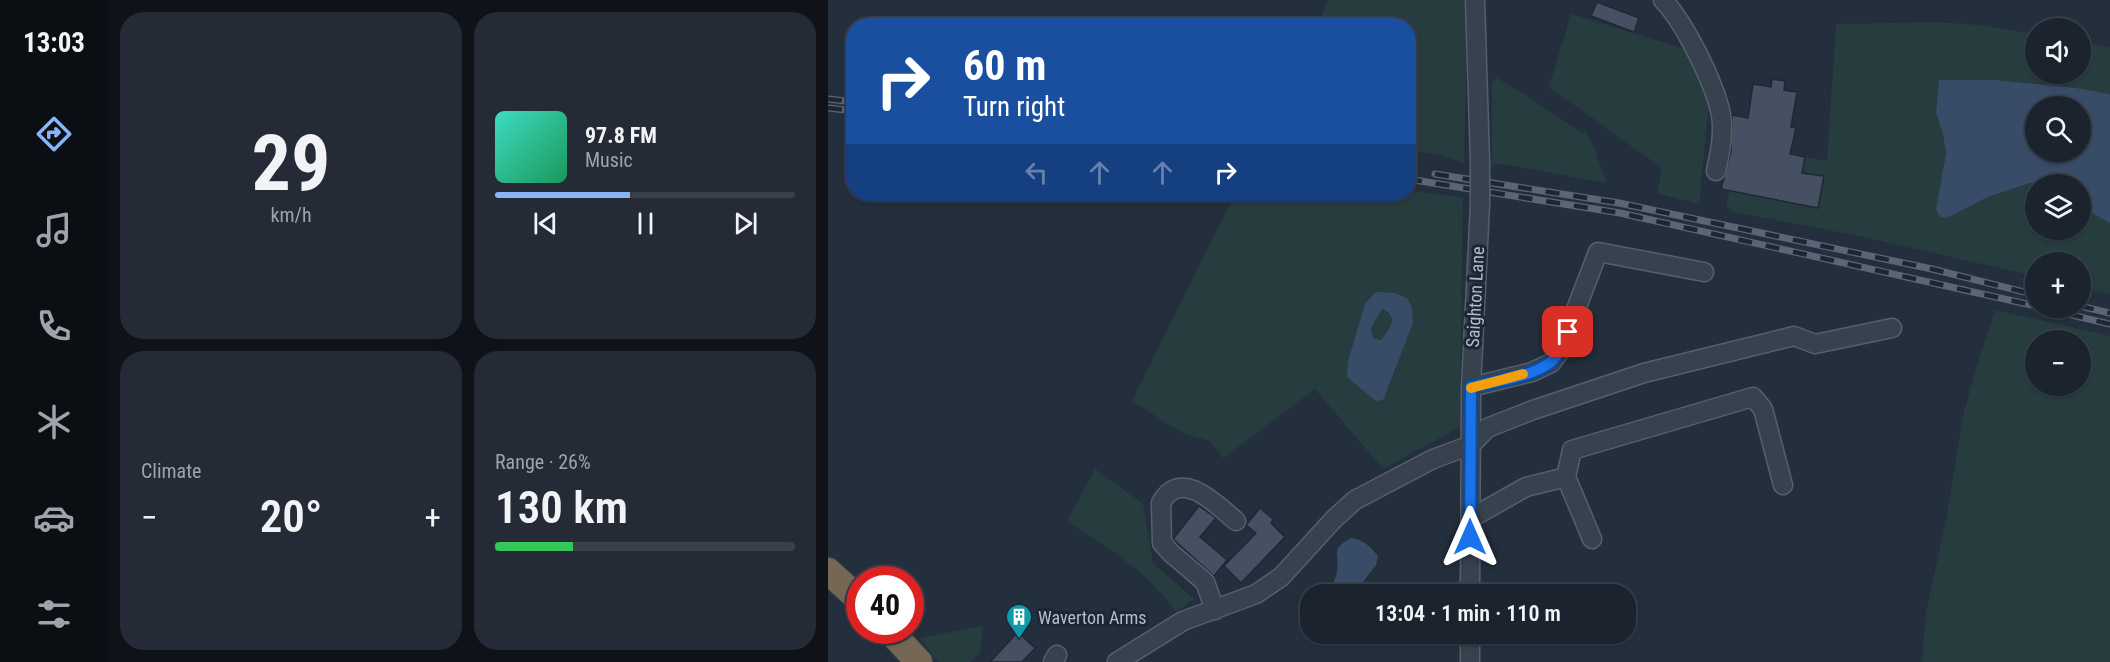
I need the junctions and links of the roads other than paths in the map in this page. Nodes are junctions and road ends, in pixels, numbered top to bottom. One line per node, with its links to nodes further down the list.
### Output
1 (1475, 0): 6 (street, Saighton Lane, bridge)
2 (1663, 0): 3 (street)
3 (1716, 171)
4 (1704, 272): 6 (street)
5 (1892, 328): 7 (street)
6 (1471, 387): 7 (street, Saighton Lane)
7 (1471, 445): 10 (street, Saighton Lane); 16 (street)
8 (1566, 477): 9 (street); 10 (street); 12 (street)
9 (1783, 485)
10 (1471, 518): 14 (street, Saighton Lane)
11 (1236, 522): 16 (street)
12 (1592, 539)
13 (828, 571): 15 (highway)
14 (1470, 584)
15 (846, 587)
16 (1215, 609): 20 (street)
17 (902, 644): 19 (highway)
18 (1470, 644): 21 (street)
19 (919, 662)
20 (1117, 662)
21 (1470, 662)

